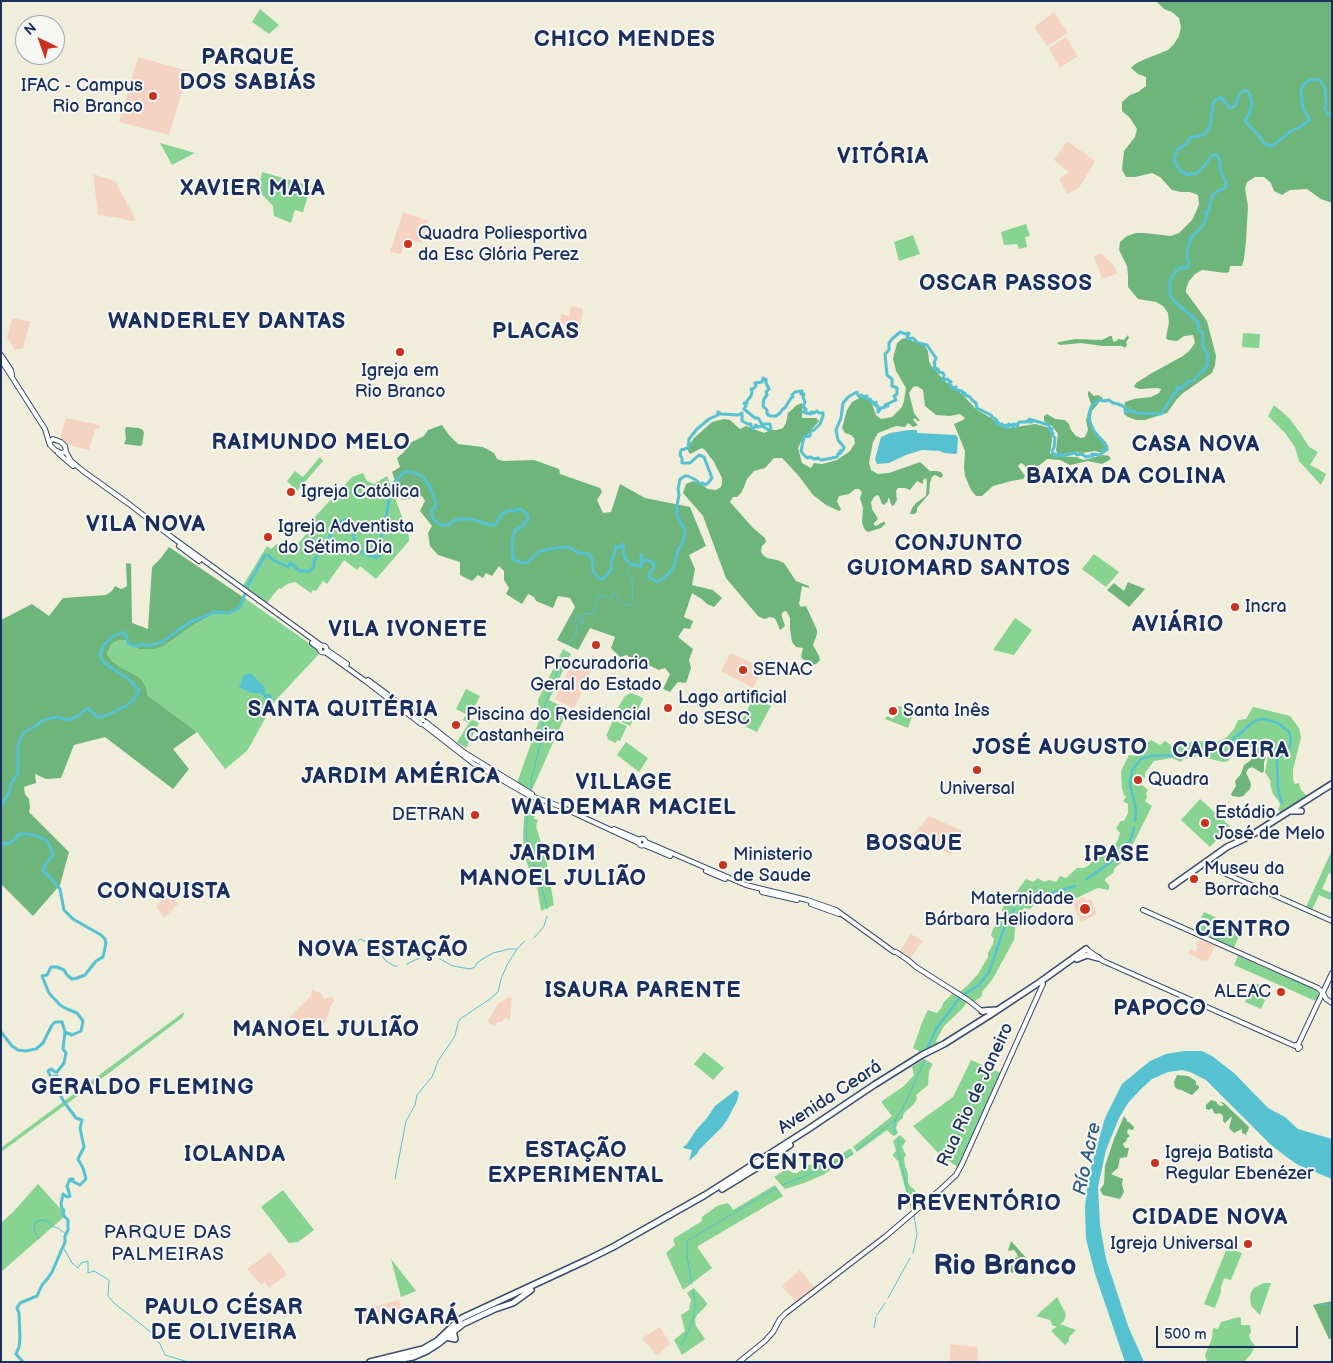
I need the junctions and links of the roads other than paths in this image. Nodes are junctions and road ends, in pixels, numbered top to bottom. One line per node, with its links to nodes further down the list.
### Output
1 (1, 355): 3 (main road)
2 (1, 360): 3 (main road)
3 (12, 377): 4 (main road)
4 (44, 429): 5 (main road); 6 (main road)
5 (54, 439): 6 (main road); 8 (main road)
6 (49, 442): 7 (main road)
7 (55, 450): 8 (main road); 9 (main road)
8 (66, 452): 9 (main road)
9 (244, 591): 27 (main road)
10 (1332, 784): 12 (main road)
11 (1301, 811): 12 (main road)
12 (1288, 812): 13 (main road)
13 (1205, 863): 14 (main road); 16 (main road)
14 (1172, 886)
15 (1143, 910): 23 (main road)
16 (1332, 921)
17 (1087, 950): 18 (main road); 19 (main road, Avenida Ceará); 21 (main road, Avenida Ceará)
18 (1098, 958): 19 (main road); 24 (main road)
19 (1077, 959): 22 (main road, Avenida Ceará)
20 (1332, 973): 23 (main road)
21 (1049, 976): 22 (main road); 26 (main road, Avenida Ceará)
22 (1043, 984): 28 (main road, Avenida Ceará); 41 (main road, Rua Rio de Janeiro)
23 (1323, 993): 24 (main road); 25 (main road)
24 (1318, 1004): 25 (main road)
25 (1332, 1004)
26 (1003, 1007): 27 (main road); 28 (main road, Avenida Ceará)
27 (981, 1010): 28 (main road); 29 (main road)
28 (991, 1016): 29 (main road, Avenida Ceará); 32 (main road, Avenida Ceará)
29 (980, 1022): 30 (main road, Avenida Ceará)
30 (746, 1170): 31 (main road, Avenida Ceará); 32 (main road)
31 (734, 1177): 33 (main road); 34 (main road, Avenida Ceará)
32 (742, 1177): 33 (main road, Avenida Ceará)
33 (731, 1183): 36 (main road, Avenida Ceará)
34 (512, 1296): 35 (main road, Avenida Ceará); 36 (main road)
35 (504, 1299): 37 (main road); 38 (main road, Avenida Ceará)
36 (515, 1301): 37 (main road, Avenida Ceará)
37 (503, 1306): 38 (main road, Avenida Ceará)
38 (450, 1332): 39 (main road, Avenida Ceará); 40 (main road, Avenida Ceará)
39 (371, 1362)
40 (386, 1362)
41 (739, 1362)

